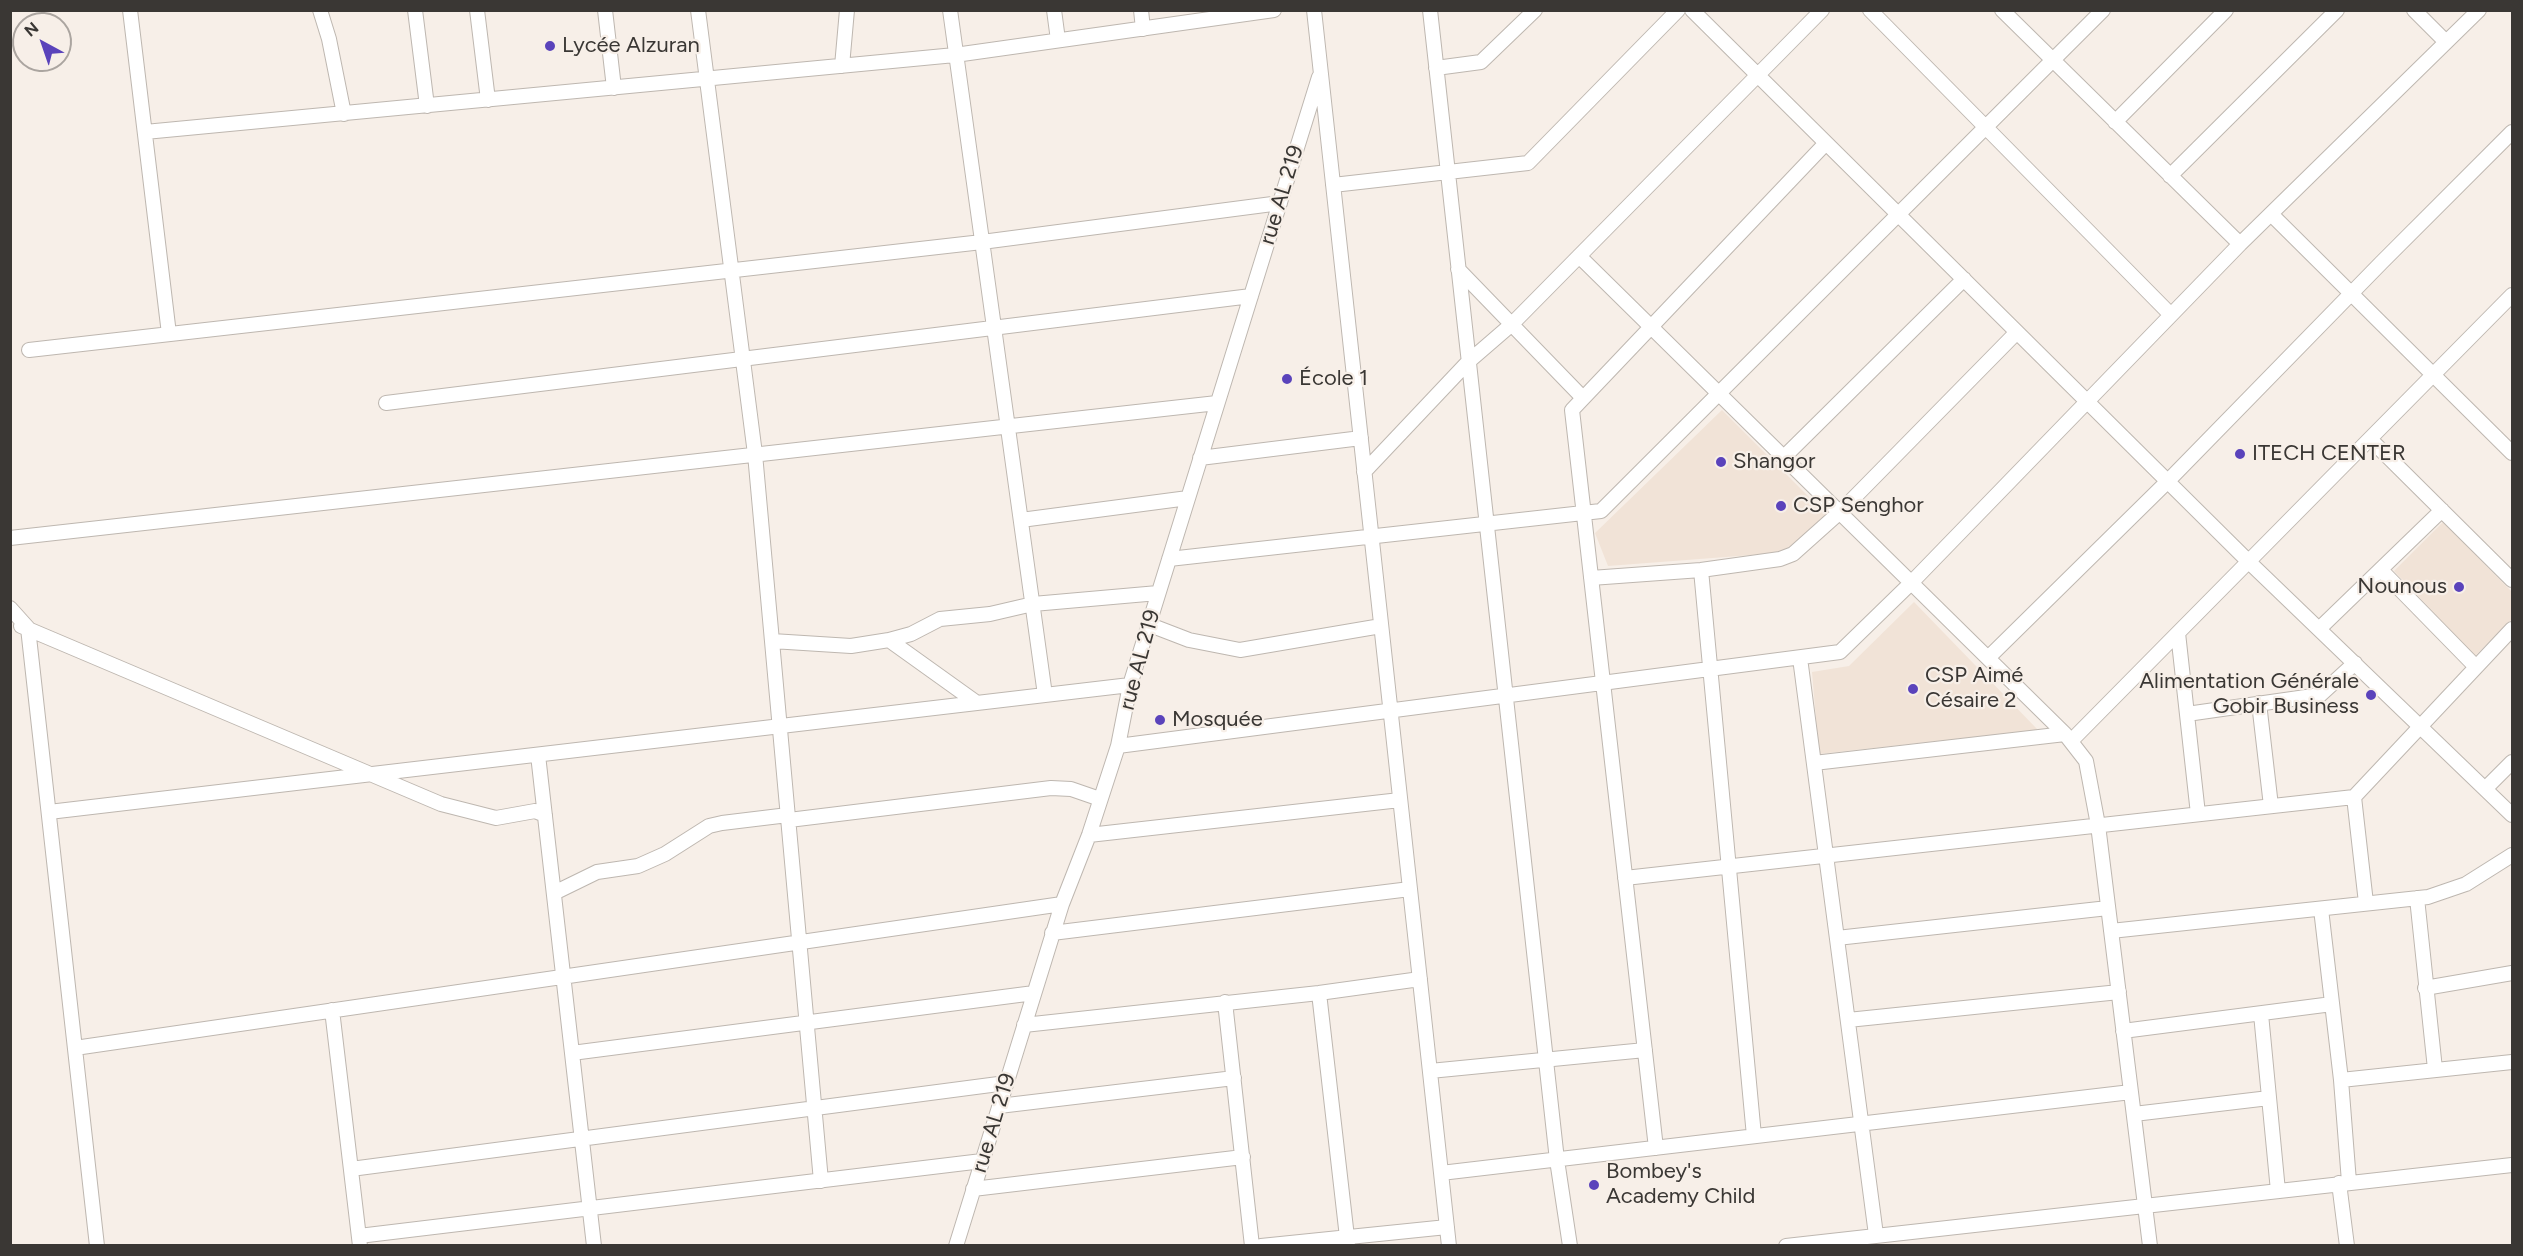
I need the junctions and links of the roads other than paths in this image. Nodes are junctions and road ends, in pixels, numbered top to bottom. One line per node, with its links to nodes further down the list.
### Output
1 (130, 10): 42 (street)
2 (320, 10): 39 (street)
3 (415, 10): 38 (street)
4 (477, 10): 37 (street)
5 (605, 10): 36 (street)
6 (698, 10): 35 (street)
7 (847, 10): 31 (street)
8 (950, 10): 29 (street)
9 (1054, 10): 27 (street)
10 (1141, 10): 26 (street)
11 (1274, 10): 25 (street)
12 (1314, 10): 33 (street)
13 (1430, 10): 32 (street)
14 (1535, 10): 32 (street)
15 (1678, 10): 45 (street)
16 (1692, 10): 34 (street)
17 (1822, 10): 34 (street)
18 (1870, 10): 41 (street)
19 (2002, 10): 30 (street)
20 (2103, 10): 30 (street)
21 (2226, 10): 40 (street)
22 (2337, 10): 46 (street)
23 (2414, 10): 28 (street)
24 (2479, 10): 28 (street)
25 (1220, 14): 26 (street)
26 (1143, 29): 27 (street)
27 (1058, 40): 29 (street)
28 (2446, 42): 49 (street)
29 (955, 55): 31 (street); 51 (street)
30 (2053, 61): 40 (street); 41 (street)
31 (842, 66): 35 (street)
32 (1436, 68): 45 (street)
33 (1320, 72): 47 (street); 48 (street, rue AL 219)
34 (1758, 75): 44 (street); 53 (street)
35 (706, 79): 36 (street); 55 (street)
36 (614, 88): 37 (street)
37 (488, 100): 38 (street)
38 (427, 106): 39 (street)
39 (344, 114): 42 (street)
40 (2115, 122): 46 (street)
41 (1985, 128): 50 (street); 60 (street)
42 (145, 132): 65 (street)
43 (2512, 132): 57 (street)
44 (1826, 143): 50 (street); 62 (street)
45 (1447, 172): 47 (street); 54 (street)
46 (2170, 176): 52 (street)
47 (1333, 185): 76 (street)
48 (1280, 203): 51 (street); 59 (street, rue AL 219)
49 (2271, 214): 52 (street); 57 (street)
50 (1898, 215): 56 (street); 70 (street)
51 (982, 242): 55 (street); 63 (street)
52 (2240, 244): 60 (street)
53 (1579, 256): 61 (street); 62 (street)
54 (1458, 269): 61 (street); 68 (street)
55 (731, 271): 65 (street); 67 (street)
56 (1964, 279): 64 (street); 80 (street)
57 (2351, 293): 69 (street); 83 (street)
58 (2512, 295): 69 (street)
59 (1251, 296): 63 (street); 74 (street, rue AL 219)
60 (2170, 315): 72 (street)
61 (1512, 324): 68 (street); 71 (street)
62 (1651, 326): 70 (street); 71 (street)
63 (994, 328): 67 (street); 75 (street)
64 (2017, 332): 72 (street); 86 (street)
65 (169, 334): 66 (street)
66 (29, 350)
67 (743, 359): 73 (street); 79 (street)
68 (1468, 362): 82 (street); 89 (street)
69 (2433, 375): 77 (street); 78 (street)
70 (1719, 393): 80 (street); 87 (street)
71 (1583, 398): 87 (street)
72 (2087, 402): 83 (street); 98 (street)
73 (386, 403)
74 (1217, 403): 75 (street); 81 (street, rue AL 219)
75 (1007, 425): 79 (street); 88 (street)
76 (1361, 438): 81 (street); 82 (street)
77 (2370, 439): 85 (street); 93 (street)
78 (2509, 444)
79 (755, 454): 91 (street); 110 (street)
80 (1784, 457): 86 (street)
81 (1200, 458): 84 (street, rue AL 219)
82 (1364, 472): 90 (street)
83 (2168, 482): 93 (street); 112 (street)
84 (1188, 498): 88 (street); 92 (street, rue AL 219)
85 (2442, 510): 95 (street); 96 (street)
86 (1840, 512): 94 (street); 98 (street)
87 (1583, 513): 89 (street); 97 (street)
88 (1021, 520): 100 (street)
89 (1486, 523): 90 (street); 119 (street)
90 (1371, 536): 92 (street); 104 (street)
91 (10, 538)
92 (1169, 559): 99 (street, rue AL 219)
93 (2249, 561): 106 (street); 108 (street)
94 (1701, 570): 97 (street); 115 (street)
95 (2381, 570): 106 (street); 114 (street)
96 (2510, 572)
97 (1591, 578): 116 (street)
98 (1911, 583): 111 (street); 112 (street)
99 (1158, 593): 100 (street); 103 (street, rue AL 219)
100 (1032, 604): 109 (street); 118 (street)
101 (10, 608): 105 (street)
102 (10, 622): 105 (street)
103 (1150, 626): 104 (street); 117 (street, rue AL 219)
104 (1381, 626): 122 (street)
105 (28, 628): 131 (street); 137 (street)
106 (2319, 629): 113 (street)
107 (2512, 629): 114 (street)
108 (2178, 633): 123 (street); 126 (street)
109 (889, 640): 110 (street); 120 (street)
110 (772, 641): 124 (street)
111 (1800, 658): 115 (street); 130 (street)
112 (1988, 658): 126 (street)
113 (2355, 663): 121 (street); 125 (street)
114 (2476, 667): 125 (street)
115 (1711, 669): 116 (street); 146 (street)
116 (1603, 683): 119 (street); 147 (street)
117 (1130, 685): 118 (street); 127 (street, rue AL 219)
118 (1045, 695): 120 (street)
119 (1505, 696): 122 (street); 177 (street)
120 (977, 703): 124 (street)
121 (2259, 703): 123 (street); 136 (street)
122 (1390, 710): 127 (street); 135 (street)
123 (2187, 714): 138 (street)
124 (780, 726): 128 (street); 141 (street)
125 (2421, 726): 132 (street); 133 (street)
126 (2068, 737): 130 (street); 142 (street)
127 (1118, 746): 134 (street, rue AL 219)
128 (538, 755): 131 (street); 139 (street)
129 (2512, 762): 132 (street)
130 (1814, 763): 145 (street)
131 (369, 774): 137 (street); 139 (street)
132 (2485, 789): 140 (street)
133 (2354, 797): 136 (street); 151 (street)
134 (1100, 799): 141 (street); 143 (street, rue AL 219)
135 (1400, 800): 143 (street); 148 (street)
136 (2271, 806): 138 (street)
137 (49, 812): 174 (street)
138 (2198, 814): 142 (street)
139 (545, 815): 149 (street)
140 (2512, 815)
141 (788, 817): 149 (street); 158 (street)
142 (2098, 825): 145 (street); 153 (street)
143 (1089, 836): 152 (street, rue AL 219)
144 (2512, 855): 150 (street)
145 (1827, 856): 146 (street); 157 (street)
146 (1729, 866): 147 (street); 190 (street)
147 (1625, 878): 175 (street)
148 (1410, 889): 156 (street); 161 (street)
149 (554, 893): 160 (street)
150 (2417, 898): 151 (street); 162 (street)
151 (2366, 903): 154 (street)
152 (1062, 904): 156 (street, rue AL 219); 158 (street)
153 (2108, 908): 155 (street); 157 (street)
154 (2321, 909): 155 (street); 167 (street)
155 (2111, 931): 163 (street)
156 (1053, 933): 164 (street, rue AL 219)
157 (1837, 938): 170 (street)
158 (800, 942): 160 (street); 171 (street)
159 (2512, 973): 162 (street)
160 (564, 977): 168 (street); 176 (street)
161 (1420, 980): 165 (street); 180 (street)
162 (2425, 988): 179 (street)
163 (2119, 992): 170 (street); 173 (street)
164 (1034, 993): 171 (street); 172 (street, rue AL 219)
165 (1319, 993): 166 (street); 209 (street)
166 (1225, 1002): 172 (street); 181 (street)
167 (2332, 1004): 169 (street); 182 (street)
168 (332, 1010): 174 (street); 197 (street)
169 (2261, 1014): 173 (street); 185 (street)
170 (1848, 1020): 189 (street)
171 (807, 1022): 176 (street); 187 (street)
172 (1024, 1025): 183 (street, rue AL 219)
173 (2123, 1031): 184 (street)
174 (75, 1048): 210 (street)
175 (1645, 1050): 177 (street); 192 (street)
176 (572, 1053): 191 (street)
177 (1546, 1060): 180 (street); 194 (street)
178 (2512, 1062): 179 (street)
179 (2434, 1069): 182 (street)
180 (1430, 1071): 198 (street)
181 (1234, 1078): 186 (street); 193 (street)
182 (2341, 1080): 200 (street)
183 (1006, 1083): 186 (street, rue AL 219); 187 (street)
184 (2131, 1092): 188 (street); 189 (street)
185 (2269, 1098): 188 (street); 202 (street)
186 (999, 1106): 195 (street, rue AL 219)
187 (815, 1109): 191 (street); 199 (street)
188 (2134, 1114): 203 (street)
189 (1861, 1124): 190 (street); 206 (street)
190 (1754, 1136): 192 (street)
191 (582, 1139): 197 (street); 204 (street)
192 (1656, 1148): 194 (street)
193 (1242, 1157): 201 (street); 213 (street)
194 (1557, 1160): 198 (street); 216 (street)
195 (982, 1161): 199 (street); 201 (street, rue AL 219)
196 (2512, 1165): 200 (street)
197 (351, 1169): 208 (street)
198 (1441, 1173): 205 (street)
199 (821, 1181): 204 (street)
200 (2344, 1182): 202 (street); 219 (street)
201 (973, 1189): 212 (street, rue AL 219)
202 (2278, 1191): 203 (street)
203 (2145, 1205): 207 (street); 218 (street)
204 (590, 1209): 208 (street); 211 (street)
205 (1446, 1227): 209 (street); 215 (street)
206 (1876, 1235): 207 (street); 217 (street)
207 (1892, 1239)
208 (360, 1241)
209 (1348, 1241): 214 (street)
210 (97, 1245)
211 (594, 1245)
212 (956, 1245)
213 (1252, 1245)
214 (1261, 1245)
215 (1449, 1245)
216 (1570, 1245)
217 (1786, 1245)
218 (2150, 1245)
219 (2347, 1245)

